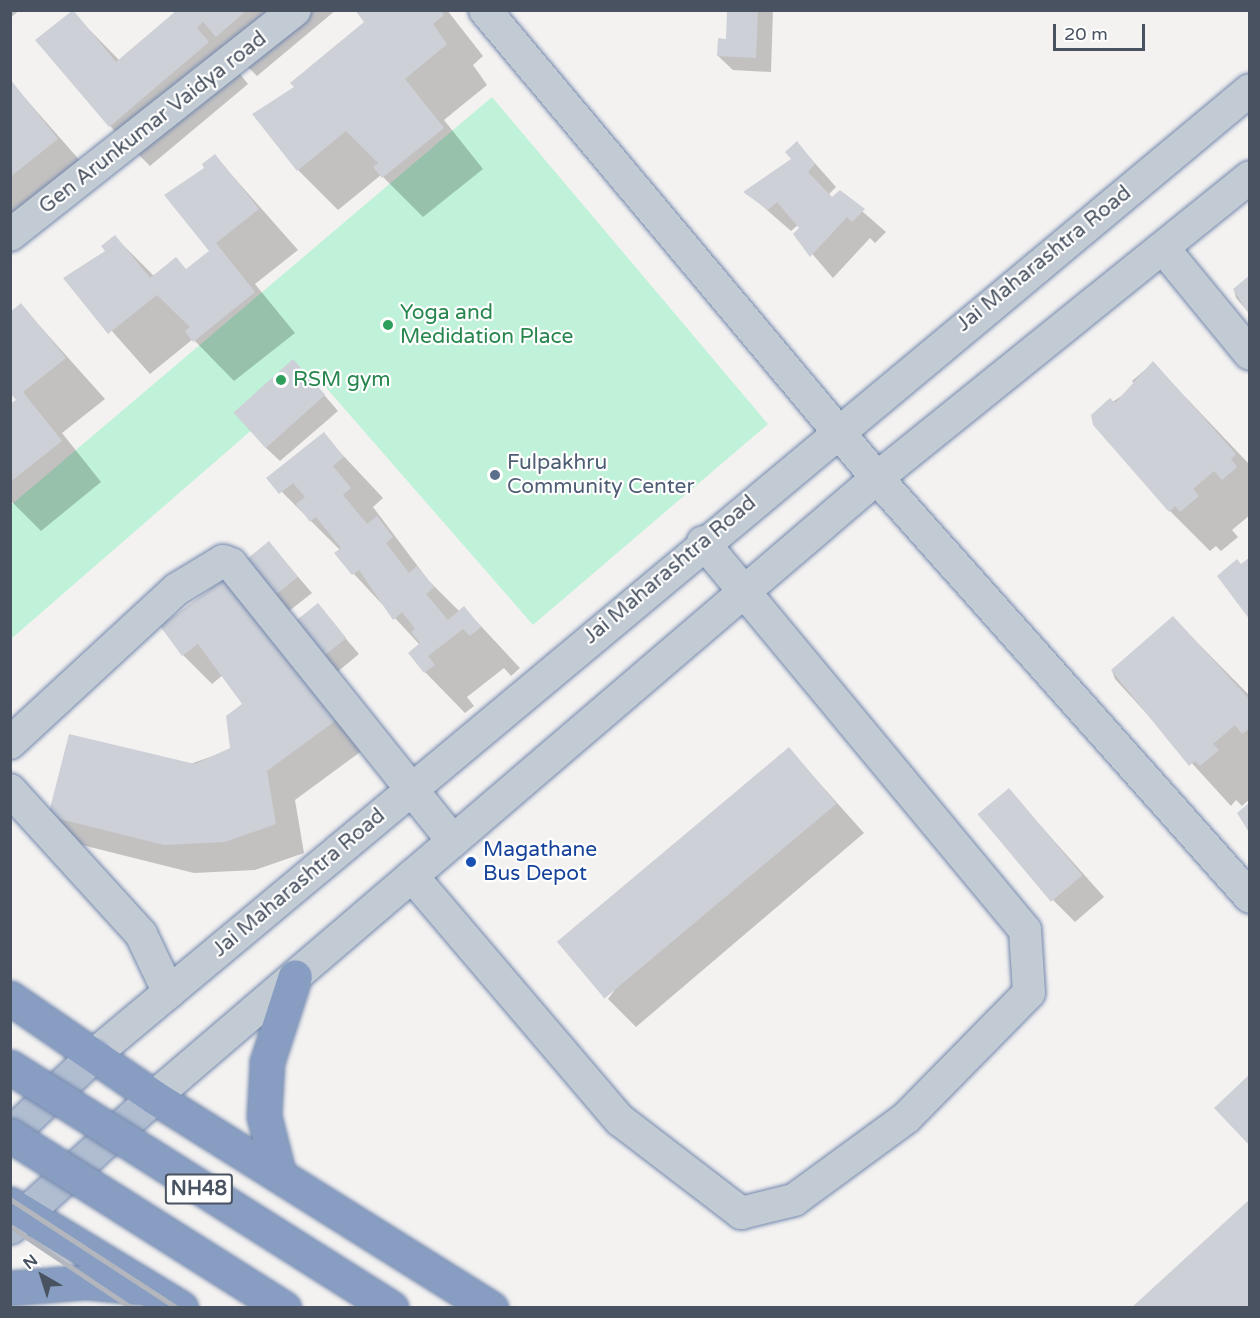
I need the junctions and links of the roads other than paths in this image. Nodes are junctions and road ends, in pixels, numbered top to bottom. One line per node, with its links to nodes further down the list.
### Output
1 (294, 10): 5 (street, Gen Arunkumar Vaidya road)
2 (485, 10): 8 (street)
3 (1250, 90): 8 (street, Jai Maharashtra Road)
4 (1250, 177): 6 (street)
5 (10, 236)
6 (1163, 248): 7 (street); 9 (street)
7 (1250, 354)
8 (837, 430): 9 (street); 10 (street, Jai Maharashtra Road)
9 (877, 478): 11 (street); 17 (street)
10 (704, 542): 11 (street); 13 (street, Jai Maharashtra Road)
11 (745, 591): 15 (street); 16 (street)
12 (10, 743): 13 (street)
13 (413, 787): 15 (street); 19 (street, Jai Maharashtra Road)
14 (10, 790): 19 (street)
15 (453, 841): 16 (street)
16 (412, 876): 18 (street)
17 (1250, 897)
18 (295, 976): 23 (street); 25 (highway)
19 (169, 993): 21 (street, Jai Maharashtra Road)
20 (10, 998): 21 (highway)
21 (95, 1054): 23 (highway); 24 (main road)
22 (10, 1067): 31 (highway, NH48, bridge)
23 (154, 1097): 25 (highway); 26 (main road)
24 (10, 1134): 30 (highway, NH48, bridge)
25 (279, 1175): 32 (highway)
26 (15, 1215): 28 (highway)
27 (10, 1288): 28 (highway)
28 (151, 1290): 29 (highway)
29 (180, 1308)
30 (284, 1308)
31 (391, 1308)
32 (490, 1308)

